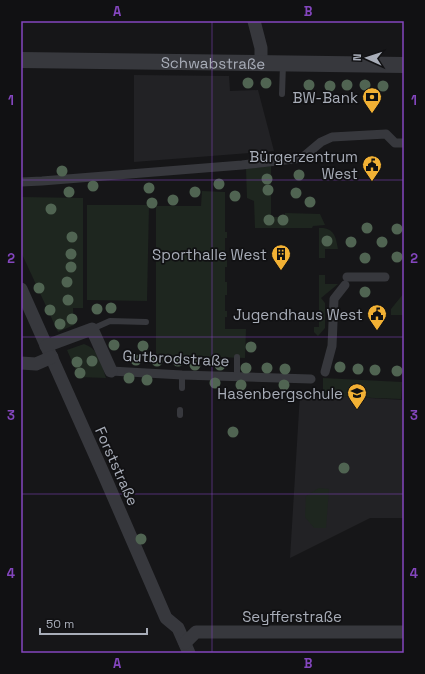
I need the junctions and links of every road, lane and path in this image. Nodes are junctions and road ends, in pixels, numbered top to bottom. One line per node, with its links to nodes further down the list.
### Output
1 (254, 21): 3 (street)
2 (21, 60): 3 (street, Schwabstraße)
3 (261, 62): 4 (street, Schwabstraße)
4 (284, 63): 5 (street, Schwabstraße); 6 (lane)
5 (404, 65)
6 (282, 94)
7 (404, 142): 8 (street)
8 (21, 182)
9 (385, 277): 17 (street)
10 (21, 289): 13 (street, Forststraße)
11 (146, 322): 12 (lane)
12 (92, 329): 13 (street); 16 (street, Gutbrodstraße)
13 (49, 352): 15 (street); 23 (street, Forststraße)
14 (237, 357): 19 (lane)
15 (21, 363)
16 (111, 371): 18 (street, Gutbrodstraße)
17 (325, 372)
18 (182, 375): 19 (street, Gutbrodstraße); 21 (lane)
19 (237, 377): 20 (street, Gutbrodstraße)
20 (311, 379)
21 (182, 388)
22 (404, 632): 23 (street, Seyfferstraße)
23 (187, 648)

